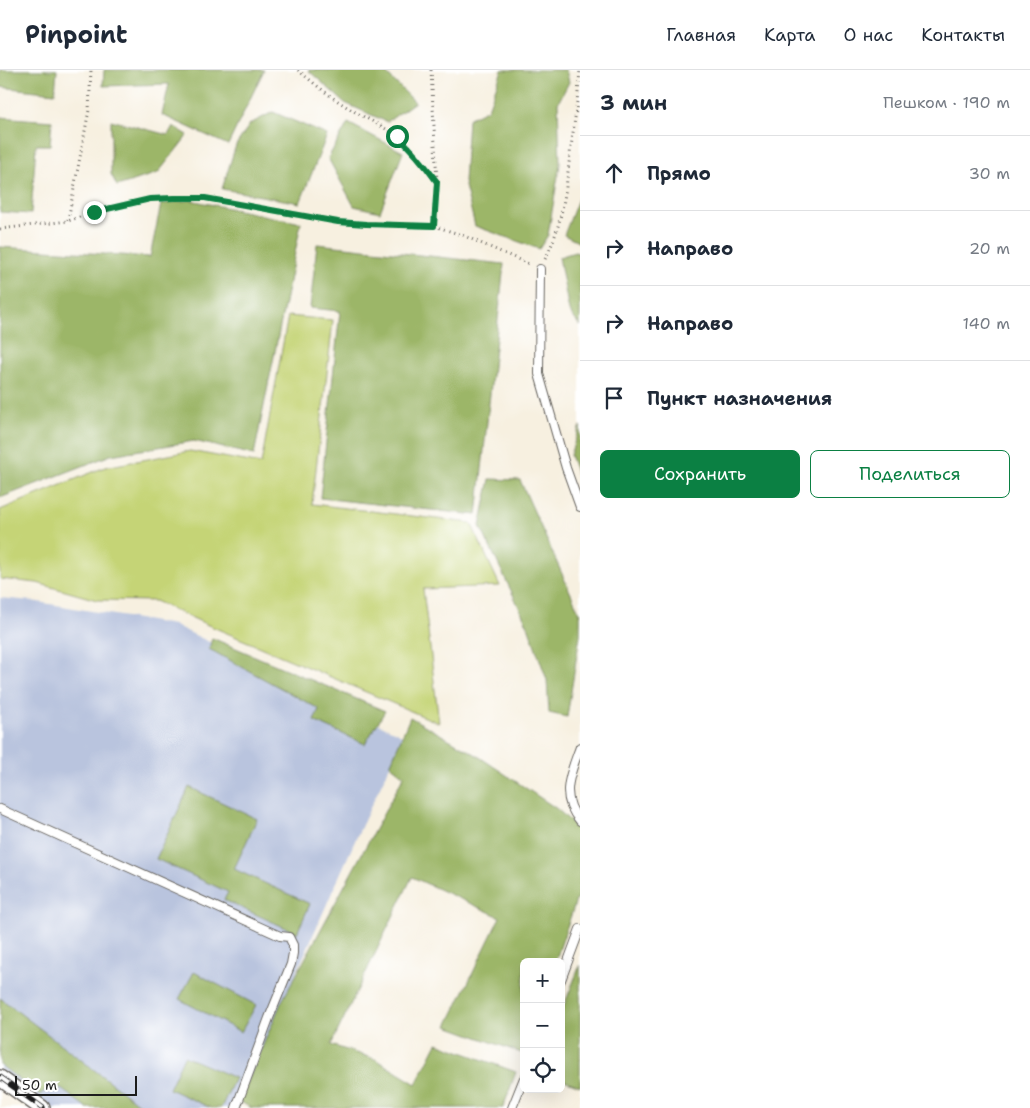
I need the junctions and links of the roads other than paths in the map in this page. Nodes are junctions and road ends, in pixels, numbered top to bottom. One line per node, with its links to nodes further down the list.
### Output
1 (540, 269): 2 (lane)
2 (580, 506)
3 (580, 747): 5 (lane)
4 (0, 809): 11 (lane)
5 (580, 821)
6 (580, 929): 7 (lane)
7 (565, 969)
8 (0, 1078): 10 (street)
9 (520, 1088): 12 (lane)
10 (42, 1108)
11 (236, 1108)
12 (512, 1108)

